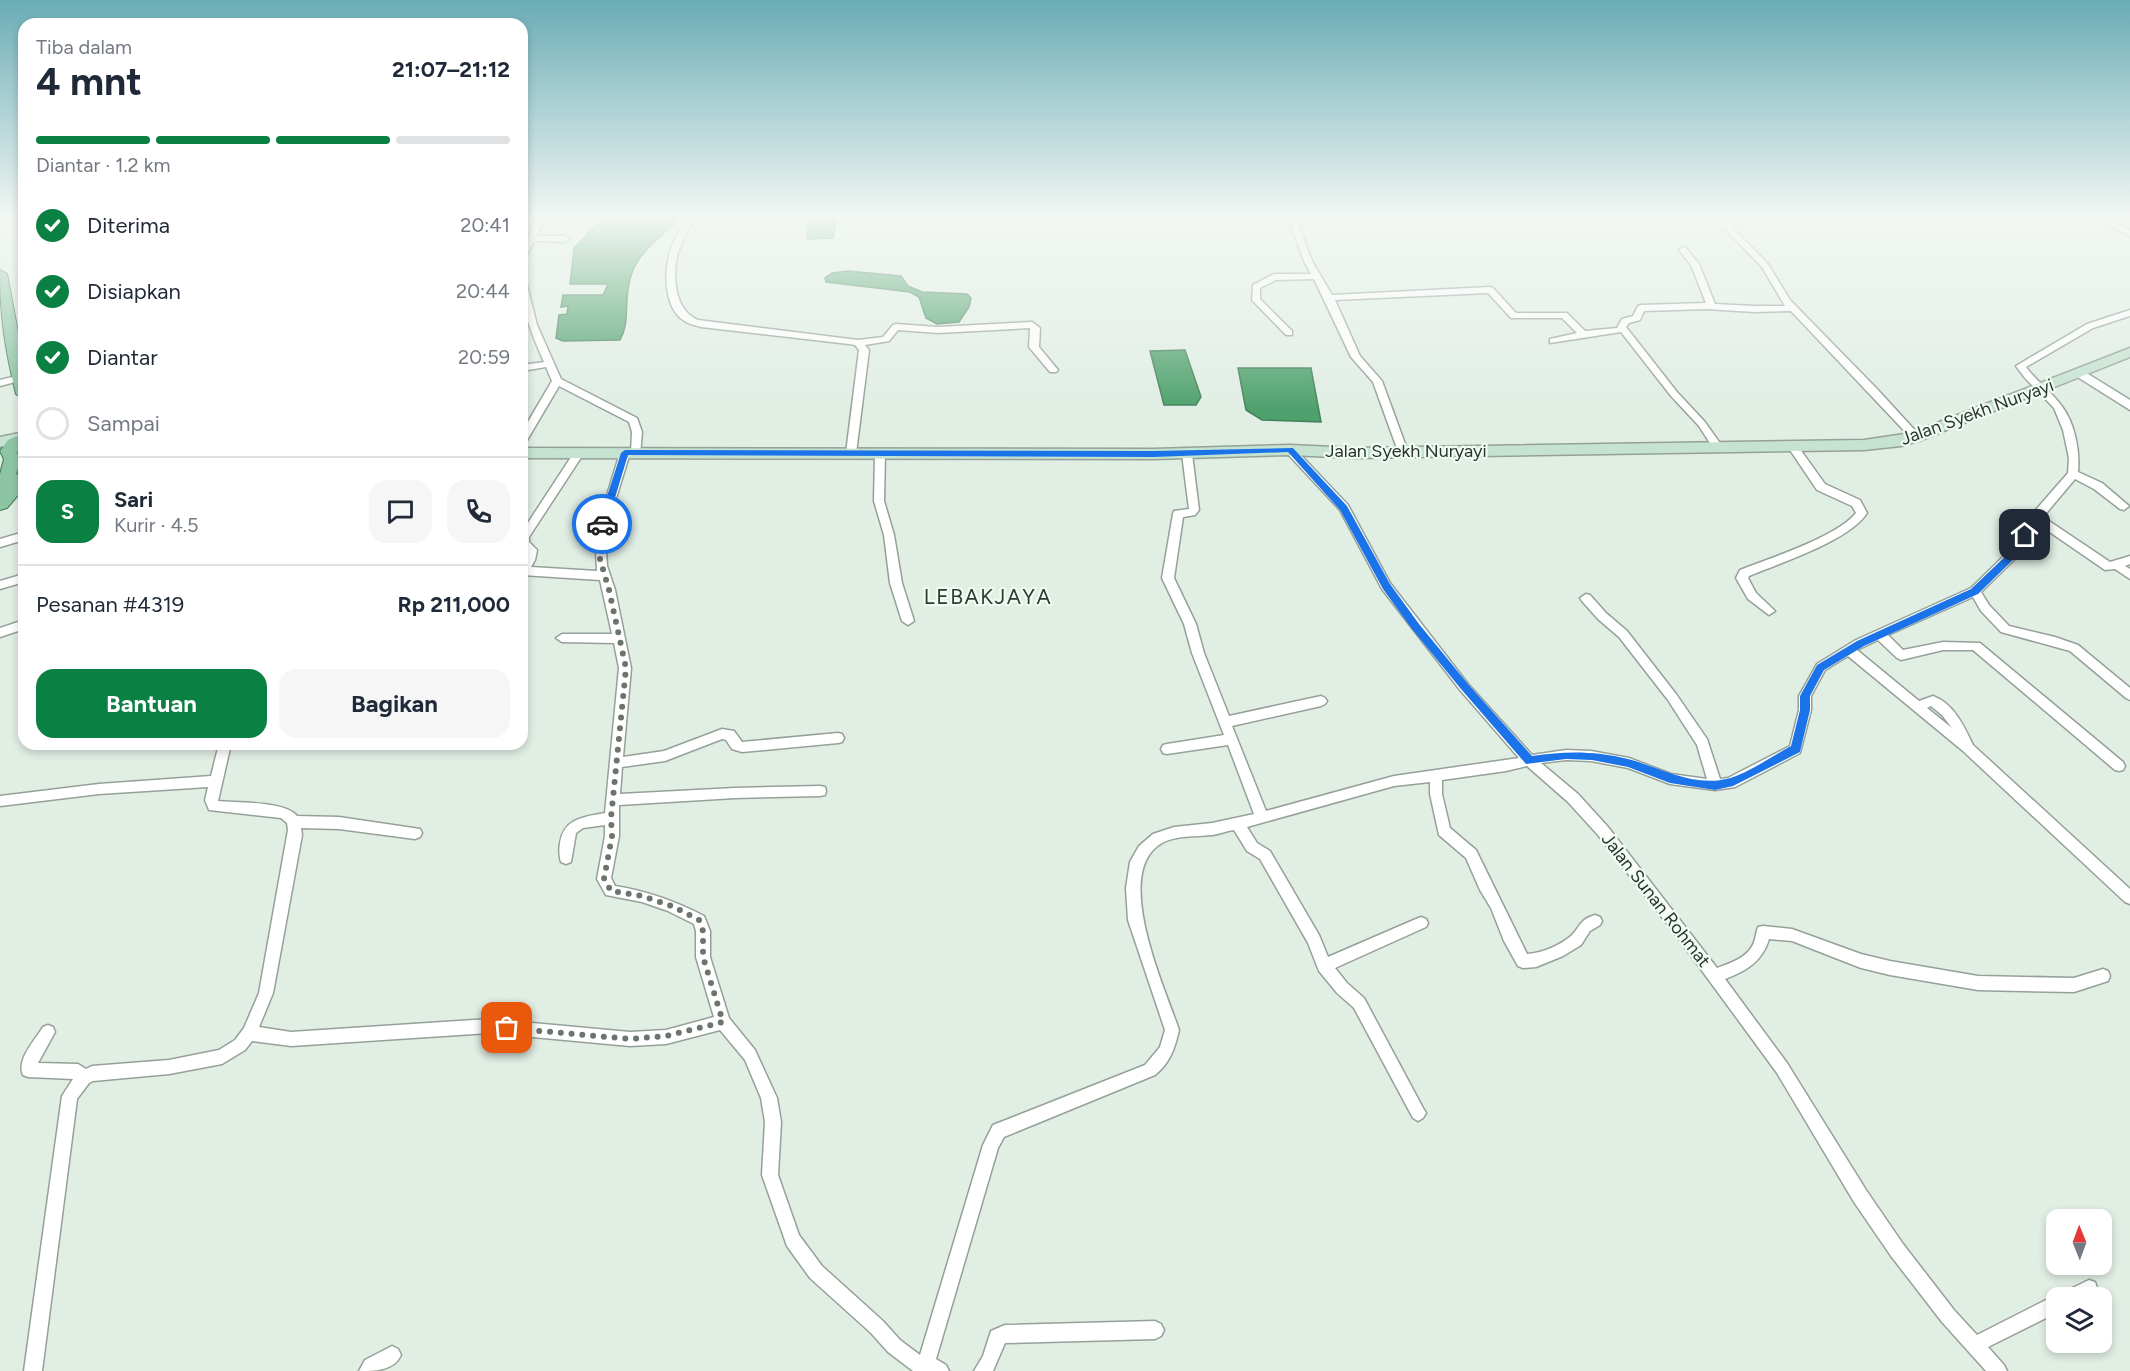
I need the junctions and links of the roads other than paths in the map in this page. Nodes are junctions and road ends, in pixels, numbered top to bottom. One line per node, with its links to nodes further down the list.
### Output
1 (1, 282): 13 (main road)
2 (671, 282): 17 (street)
3 (1265, 282): 14 (street)
4 (1320, 282): 7 (street)
5 (1702, 282): 8 (street)
6 (1775, 282): 10 (street)
7 (1329, 298): 15 (street); 35 (street)
8 (1711, 306): 10 (street); 12 (street)
9 (528, 307): 19 (street)
10 (1792, 308): 30 (street)
11 (2130, 312): 27 (street)
12 (1622, 327): 15 (street); 33 (street)
13 (5, 333): 22 (main road)
14 (1289, 333)
15 (1583, 334): 16 (street)
16 (1554, 341)
17 (858, 343): 21 (street); 39 (street)
18 (2130, 352): 23 (main road, Jalan Syekh Nuryayi)
19 (549, 364): 20 (street); 25 (street)
20 (528, 367)
21 (1053, 370)
22 (18, 372)
23 (2080, 373): 27 (main road, Jalan Syekh Nuryayi); 28 (street)
24 (18, 378): 26 (street)
25 (557, 381): 29 (street); 38 (street)
26 (0, 383)
27 (2047, 387): 30 (main road, Jalan Syekh Nuryayi); 43 (street)
28 (2130, 406)
29 (528, 430)
30 (1916, 437): 32 (main road, Jalan Syekh Nuryayi)
31 (18, 442): 41 (main road)
32 (1793, 447): 33 (main road, Jalan Syekh Nuryayi); 62 (street)
33 (1719, 448): 35 (main road, Jalan Syekh Nuryayi)
34 (1290, 450): 35 (main road, Jalan Syekh Nuryayi); 42 (main road, Jalan Syekh Nuryayi); 77 (street, Jalan Sunan Rohmat)
35 (1403, 452)
36 (528, 453): 37 (main road, Jalan Syekh Nuryayi)
37 (579, 453): 38 (main road, Jalan Syekh Nuryayi); 48 (street)
38 (631, 453): 39 (main road, Jalan Syekh Nuryayi); 57 (street)
39 (851, 453): 40 (main road, Jalan Syekh Nuryayi)
40 (880, 453): 42 (main road, Jalan Syekh Nuryayi); 63 (street)
41 (9, 454): 45 (main road)
42 (1186, 454): 72 (street)
43 (2081, 477): 46 (street); 47 (street)
44 (18, 484): 45 (main road)
45 (1, 505)
46 (2124, 506)
47 (2041, 520): 54 (street); 60 (street)
48 (528, 531)
49 (18, 538): 50 (street)
50 (0, 543)
51 (528, 547): 53 (street)
52 (2130, 560): 54 (street)
53 (528, 562)
54 (2117, 565): 56 (street)
55 (528, 571): 57 (street)
56 (2130, 575)
57 (605, 576): 68 (street)
58 (18, 580): 59 (street)
59 (0, 585)
60 (1976, 594): 66 (street); 70 (street)
61 (1586, 598): 82 (street)
62 (1769, 611)
63 (908, 621)
64 (18, 626): 65 (street)
65 (0, 633)
66 (1881, 635): 69 (street); 79 (street)
67 (562, 638): 68 (street)
68 (620, 639): 78 (street)
69 (1850, 651): 82 (street); 92 (street)
70 (2130, 695)
71 (1321, 700): 72 (street)
72 (1226, 722): 74 (street)
73 (838, 738): 78 (street)
74 (1231, 739): 75 (street); 86 (street)
75 (1167, 749)
76 (224, 750): 81 (street)
77 (1530, 761): 80 (street); 82 (street); 96 (street, Jalan Sunan Rohmat)
78 (617, 763): 84 (street)
79 (2119, 766)
80 (1437, 776): 86 (street); 93 (street)
81 (216, 781): 85 (street); 88 (street)
82 (1715, 785)
83 (820, 791): 84 (street)
84 (613, 800): 87 (street)
85 (0, 801)
86 (1262, 817): 89 (street)
87 (611, 818): 91 (street); 98 (street)
88 (294, 822): 90 (street); 100 (street)
89 (1237, 823): 95 (street); 107 (street)
90 (415, 833)
91 (566, 858)
92 (2130, 898)
93 (1595, 921)
94 (1420, 923): 95 (street)
95 (1324, 966): 102 (street)
96 (1715, 976): 97 (street); 105 (street, Jalan Sunan Rohmat)
97 (2103, 976)
98 (723, 1022): 100 (street); 107 (street)
99 (48, 1032): 101 (street)
100 (249, 1033): 101 (street)
101 (84, 1078): 108 (street)
102 (1418, 1113)
103 (2046, 1309): 105 (street)
104 (1155, 1330): 110 (street)
105 (1976, 1344): 111 (street, Jalan Sunan Rohmat)
106 (392, 1355): 109 (street)
107 (929, 1368)
108 (33, 1371)
109 (368, 1371)
110 (983, 1371)
111 (1998, 1371)

